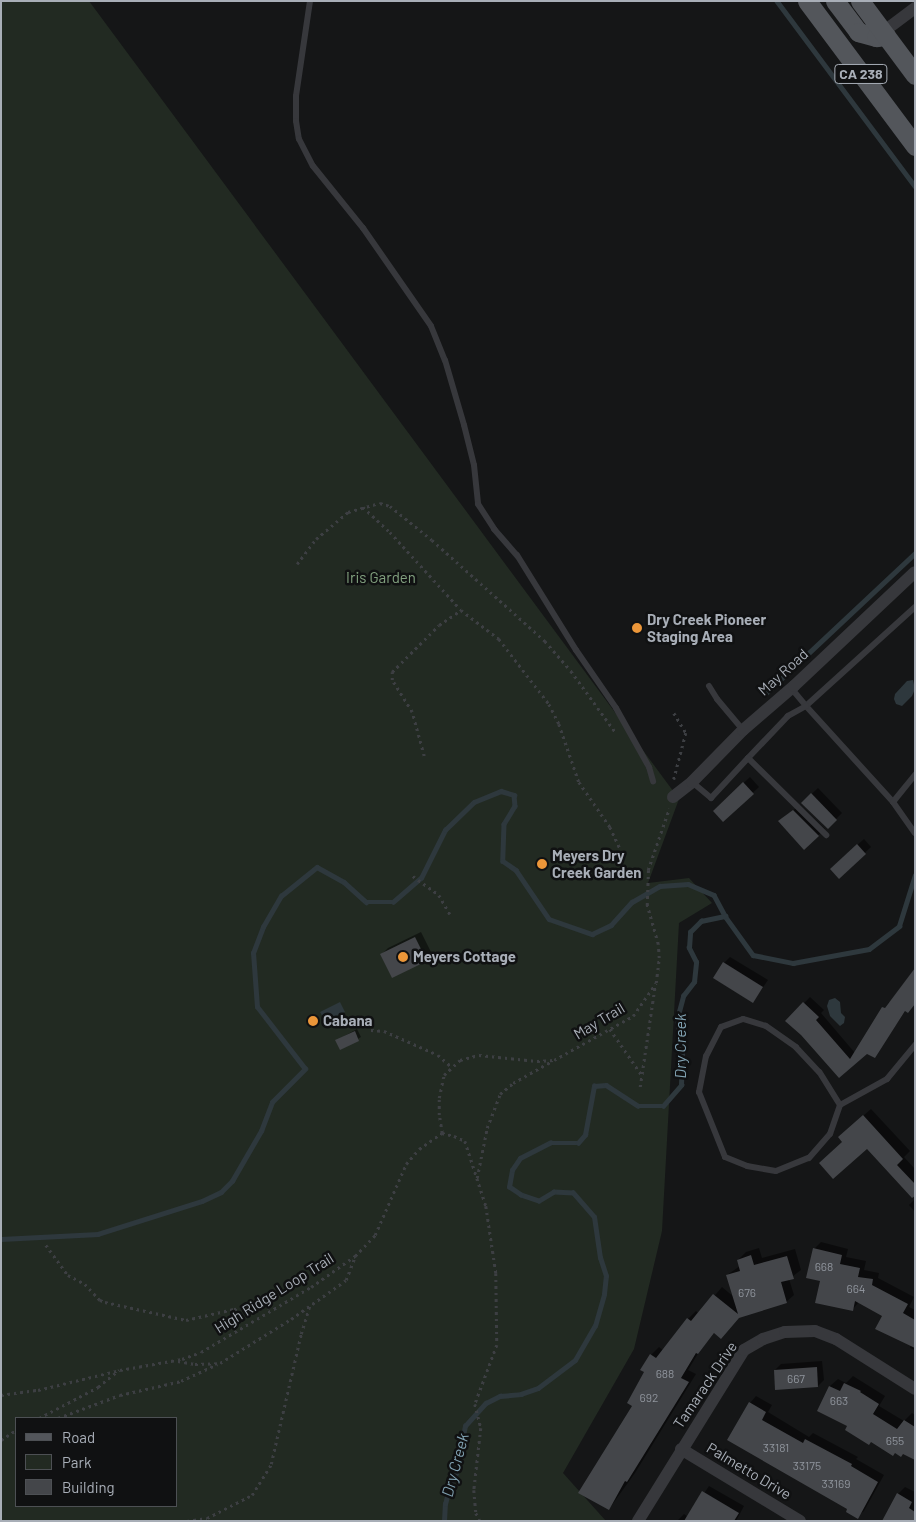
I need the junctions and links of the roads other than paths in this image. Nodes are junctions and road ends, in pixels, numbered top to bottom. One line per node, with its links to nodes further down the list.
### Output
1 (310, 1): 17 (lane)
2 (807, 1): 8 (main road, CA 238)
3 (835, 1): 6 (main road)
4 (860, 1): 6 (main road, CA 238)
5 (915, 8): 6 (street)
6 (884, 34): 7 (main road, CA 238)
7 (915, 75)
8 (915, 146)
9 (915, 572): 12 (street, May Road)
10 (915, 607): 13 (lane)
11 (709, 686): 14 (lane)
12 (791, 688): 13 (lane); 14 (street, May Road)
13 (806, 706): 15 (lane); 20 (lane)
14 (743, 730): 18 (street, May Road)
15 (748, 758): 18 (lane); 22 (lane)
16 (915, 775): 20 (lane)
17 (653, 781)
18 (692, 782): 19 (street, May Road)
19 (673, 797)
20 (893, 802): 21 (lane)
21 (915, 833)
22 (826, 835)
23 (915, 1045): 24 (lane)
24 (840, 1105): 24 (lane)
25 (915, 1389): 26 (street, Tamarack Drive)
26 (681, 1449): 27 (street, Tamarack Drive); 28 (street, Palmetto Drive)
27 (638, 1521)
28 (800, 1521)

